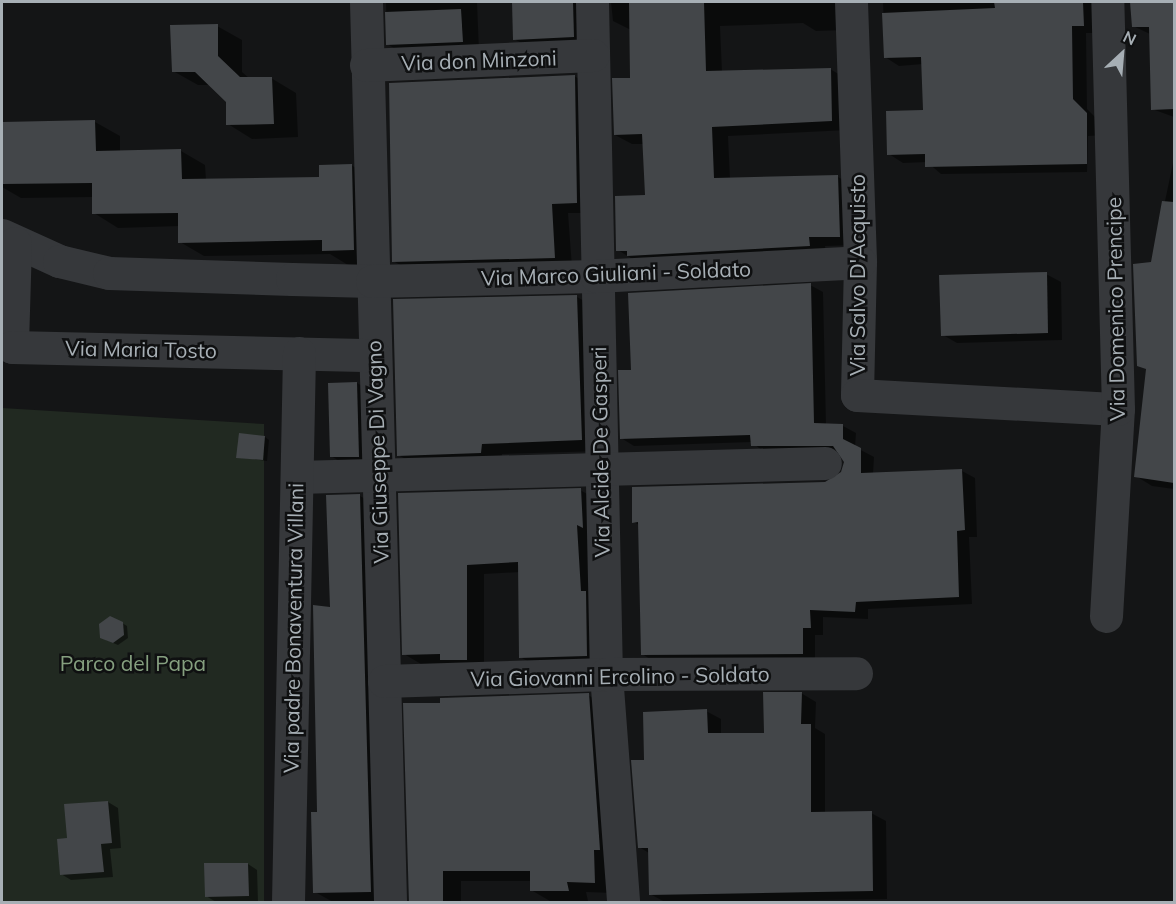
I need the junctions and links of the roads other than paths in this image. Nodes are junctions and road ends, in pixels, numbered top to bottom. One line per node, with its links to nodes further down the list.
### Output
1 (366, 2): 6 (street, Via Giuseppe Di Vagno)
2 (592, 2): 5 (street, Via Alcide De Gasperi)
3 (851, 2): 8 (street, Via Salvo D'Acquisto)
4 (1107, 2): 13 (street, Via Domenico Prencipe)
5 (593, 55): 6 (street, Via don Minzoni); 9 (street, Via Alcide De Gasperi)
6 (366, 65): 10 (street, Via Giuseppe Di Vagno)
7 (8, 239): 10 (street, Via Maria Tosto); 11 (street, Via Maria Tosto)
8 (860, 262): 9 (street, Via Marco Giuliani - Soldato); 13 (street, Via Salvo D'Acquisto)
9 (596, 276): 10 (street, Via Marco Giuliani - Soldato); 15 (street, Via Alcide De Gasperi)
10 (372, 281): 12 (street, Via Giuseppe Di Vagno)
11 (299, 353): 12 (street, Via Maria Tosto); 17 (street, Via padre Bonaventura Villani)
12 (374, 355): 16 (street, Via Giuseppe Di Vagno)
13 (1118, 409): 18 (street, Via Domenico Prencipe)
14 (825, 464): 15 (street)
15 (601, 468): 16 (street); 20 (street, Via Alcide De Gasperi)
16 (379, 474): 17 (street); 21 (street, Via Giuseppe Di Vagno)
17 (297, 477): 22 (street, Via padre Bonaventura Villani)
18 (1106, 616)
19 (856, 673): 20 (street, Via Giovanni Ercolino - Soldato)
20 (606, 674): 21 (street, Via Giovanni Ercolino - Soldato); 24 (street, Via Alcide De Gasperi)
21 (384, 681): 23 (street, Via Giuseppe Di Vagno)
22 (288, 903)
23 (390, 903)
24 (623, 903)

